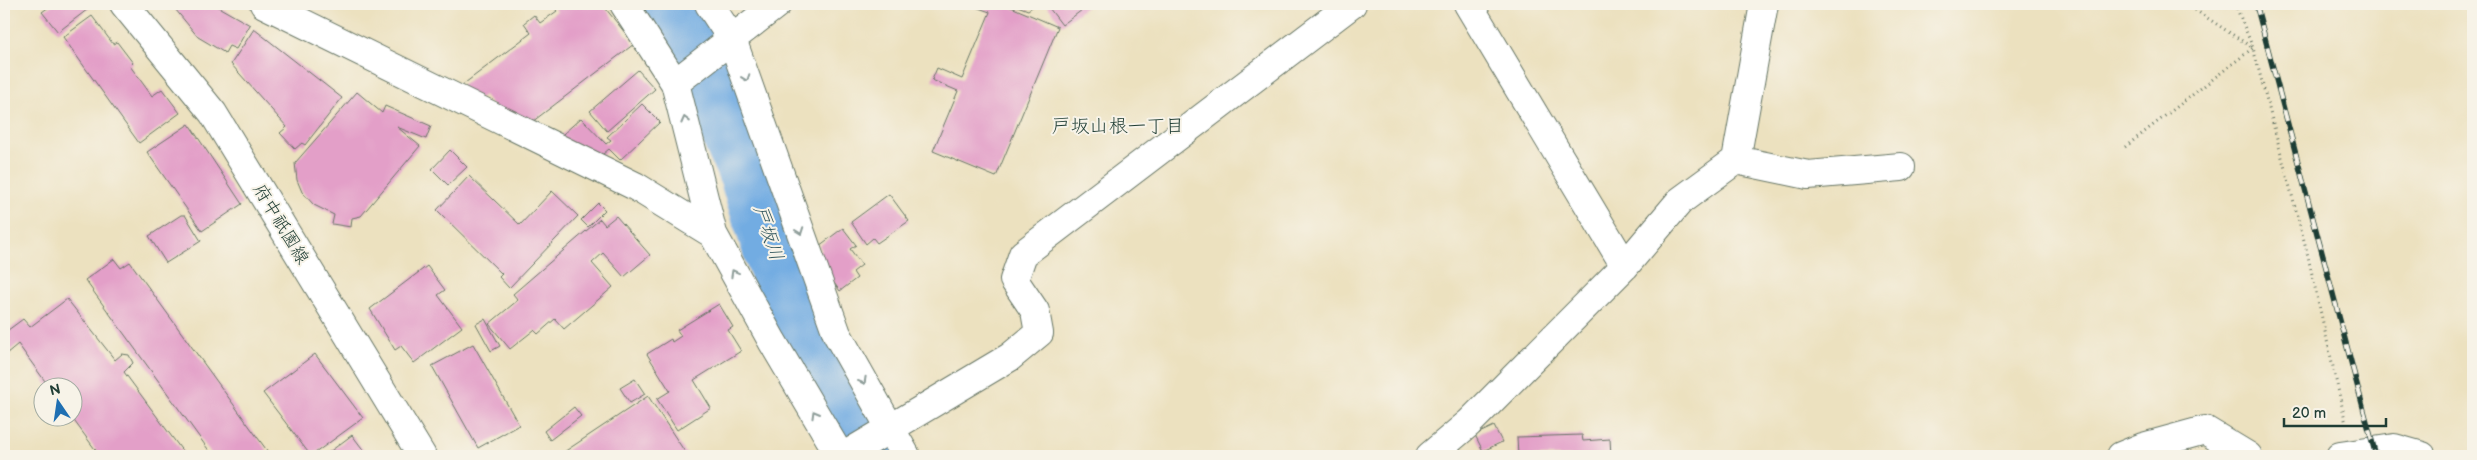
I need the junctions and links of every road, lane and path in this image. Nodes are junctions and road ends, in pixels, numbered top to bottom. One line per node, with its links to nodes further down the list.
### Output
1 (124, 4): 22 (street, 府中祇園線)
2 (264, 4): 17 (street)
3 (624, 4): 13 (street)
4 (709, 4): 11 (street)
5 (777, 4): 11 (street)
6 (1352, 4): 19 (street)
7 (1468, 4): 18 (street)
8 (1764, 4): 15 (street)
9 (2186, 4): 12 (path)
10 (2235, 4): 12 (path)
11 (726, 44): 13 (street); 19 (street, one-way to 19)
12 (2253, 48): 14 (path); 21 (path)
13 (683, 77): 17 (street, one-way to 13)
14 (2124, 147)
15 (1736, 160): 16 (street); 18 (street)
16 (1901, 167)
17 (713, 234): 20 (street, one-way to 17)
18 (1625, 266): 24 (street)
19 (884, 432): 20 (street); 23 (street)
20 (845, 454)
21 (2347, 455): 27 (street)
22 (422, 456)
23 (906, 456)
24 (1430, 456)
25 (2121, 456): 26 (street)
26 (2248, 456)
27 (2422, 456)

